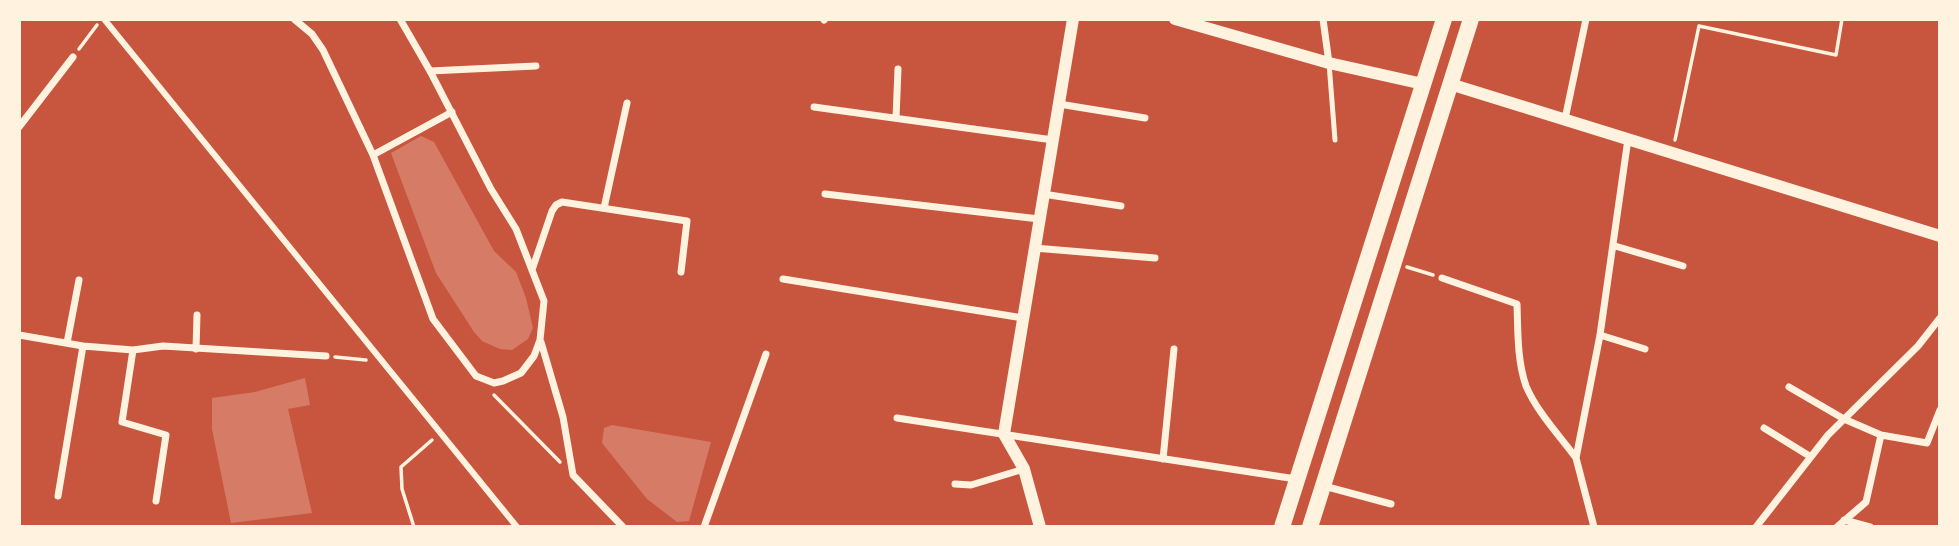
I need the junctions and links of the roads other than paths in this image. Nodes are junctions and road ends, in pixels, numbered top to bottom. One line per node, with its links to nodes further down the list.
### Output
1 (103, 19): 76 (street)
2 (295, 19): 28 (street)
3 (400, 19): 14 (street)
4 (1073, 19): 18 (street)
5 (1175, 19): 11 (street)
6 (1323, 19): 11 (street)
7 (1444, 19): 15 (main road)
8 (1471, 19): 16 (main road)
9 (1587, 19): 23 (street)
10 (73, 57): 24 (street)
11 (1329, 63): 15 (street); 27 (lane)
12 (536, 66): 14 (street)
13 (898, 69): 21 (street)
14 (430, 71): 20 (street)
15 (1423, 84): 69 (main road)
16 (1450, 84): 23 (street); 71 (main road)
17 (627, 103): 32 (street)
18 (1059, 104): 22 (street); 26 (street)
19 (814, 107): 21 (street)
20 (452, 112): 28 (street); 39 (street)
21 (896, 118): 26 (street)
22 (1145, 118)
23 (1565, 119): 25 (street)
24 (19, 127)
25 (1628, 139): 34 (street); 35 (street)
26 (1053, 140): 30 (street)
27 (1335, 140)
28 (373, 155): 49 (street)
29 (825, 194): 33 (street)
30 (1043, 194): 31 (street); 33 (street)
31 (1121, 206)
32 (604, 208): 39 (street); 40 (street)
33 (1039, 219): 36 (street)
34 (1940, 236)
35 (1615, 246): 38 (street); 48 (street)
36 (1034, 248): 37 (street); 45 (street)
37 (1154, 258)
38 (1683, 265)
39 (531, 270): 49 (street)
40 (681, 272)
41 (1442, 278): 66 (street)
42 (782, 279): 45 (street)
43 (79, 280): 50 (street)
44 (197, 315): 52 (street)
45 (1023, 318): 63 (street)
46 (1940, 318): 61 (street)
47 (19, 335): 50 (street)
48 (1600, 335): 54 (street); 66 (street)
49 (540, 340): 77 (street)
50 (67, 343): 51 (street)
51 (83, 346): 55 (street); 72 (street)
52 (196, 349): 55 (street); 57 (street)
53 (1174, 349): 67 (street)
54 (1645, 349)
55 (133, 351): 73 (street)
56 (766, 354): 78 (street)
57 (326, 356)
58 (1789, 387): 61 (street)
59 (1940, 410): 64 (street)
60 (897, 418): 63 (street)
61 (1844, 419): 64 (street); 65 (street)
62 (1764, 428): 65 (street)
63 (1004, 434): 67 (street); 68 (street)
64 (1881, 436): 75 (street)
65 (1811, 457): 83 (street)
66 (1576, 458): 82 (street)
67 (1163, 459): 69 (street)
68 (1024, 468): 70 (street); 79 (street)
69 (1297, 479): 80 (main road)
70 (955, 484)
71 (1323, 485): 74 (street); 81 (main road)
72 (58, 496)
73 (156, 501)
74 (1391, 504)
75 (1844, 520): 84 (street); 85 (street)
76 (517, 527)
77 (623, 527)
78 (704, 527)
79 (1040, 527)
80 (1282, 527)
81 (1310, 527)
82 (1594, 527)
83 (1756, 527)
84 (1836, 527)
85 (1870, 527)

